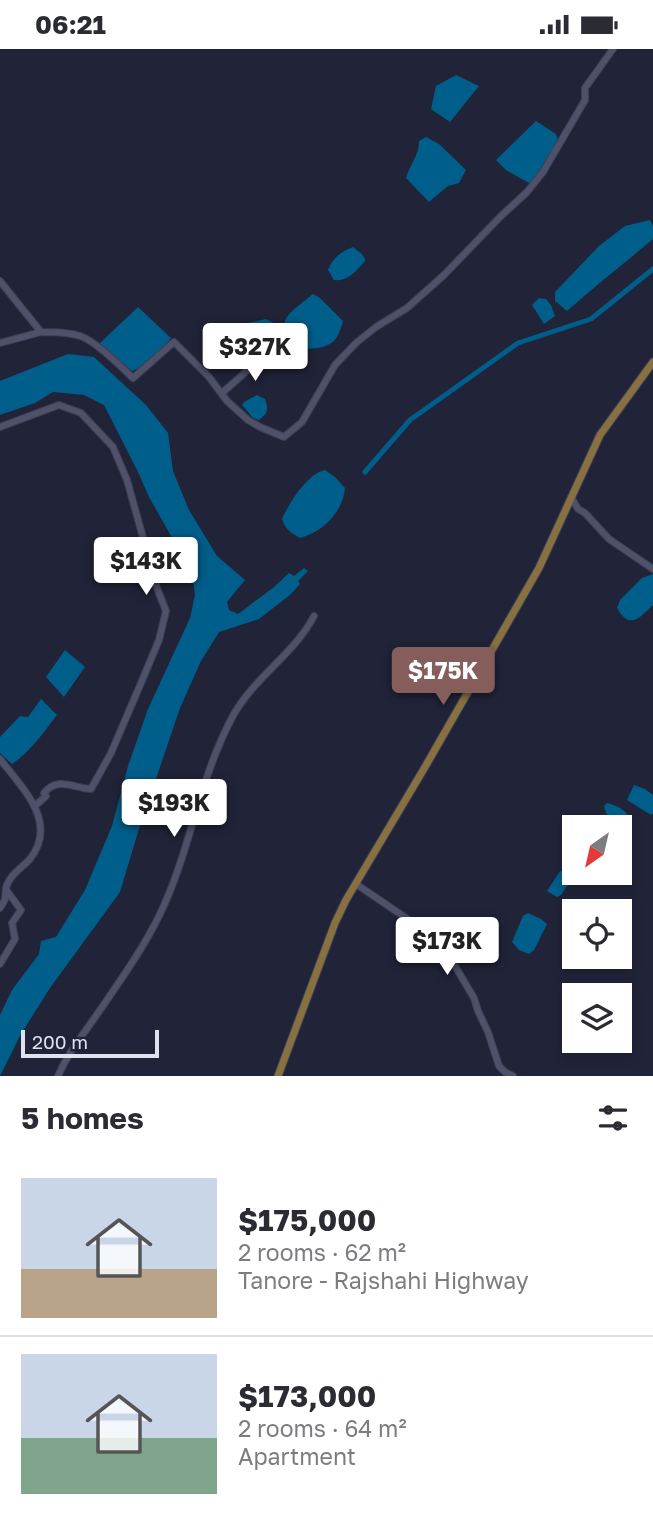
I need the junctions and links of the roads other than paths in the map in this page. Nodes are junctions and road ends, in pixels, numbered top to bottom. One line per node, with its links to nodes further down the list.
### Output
1 (613, 49): 7 (street)
2 (0, 281): 3 (street)
3 (41, 331): 4 (street); 7 (street)
4 (0, 343)
5 (267, 353): 7 (street)
6 (653, 362): 9 (main road)
7 (222, 393)
8 (0, 426): 13 (street)
9 (571, 497): 10 (street); 14 (main road)
10 (653, 569)
11 (314, 616): 18 (street)
12 (0, 759): 13 (street)
13 (35, 806): 15 (street)
14 (356, 884): 19 (main road); 20 (street)
15 (5, 888): 16 (street); 17 (street)
16 (0, 908)
17 (0, 964)
18 (58, 1076)
19 (278, 1076)
20 (513, 1076)

